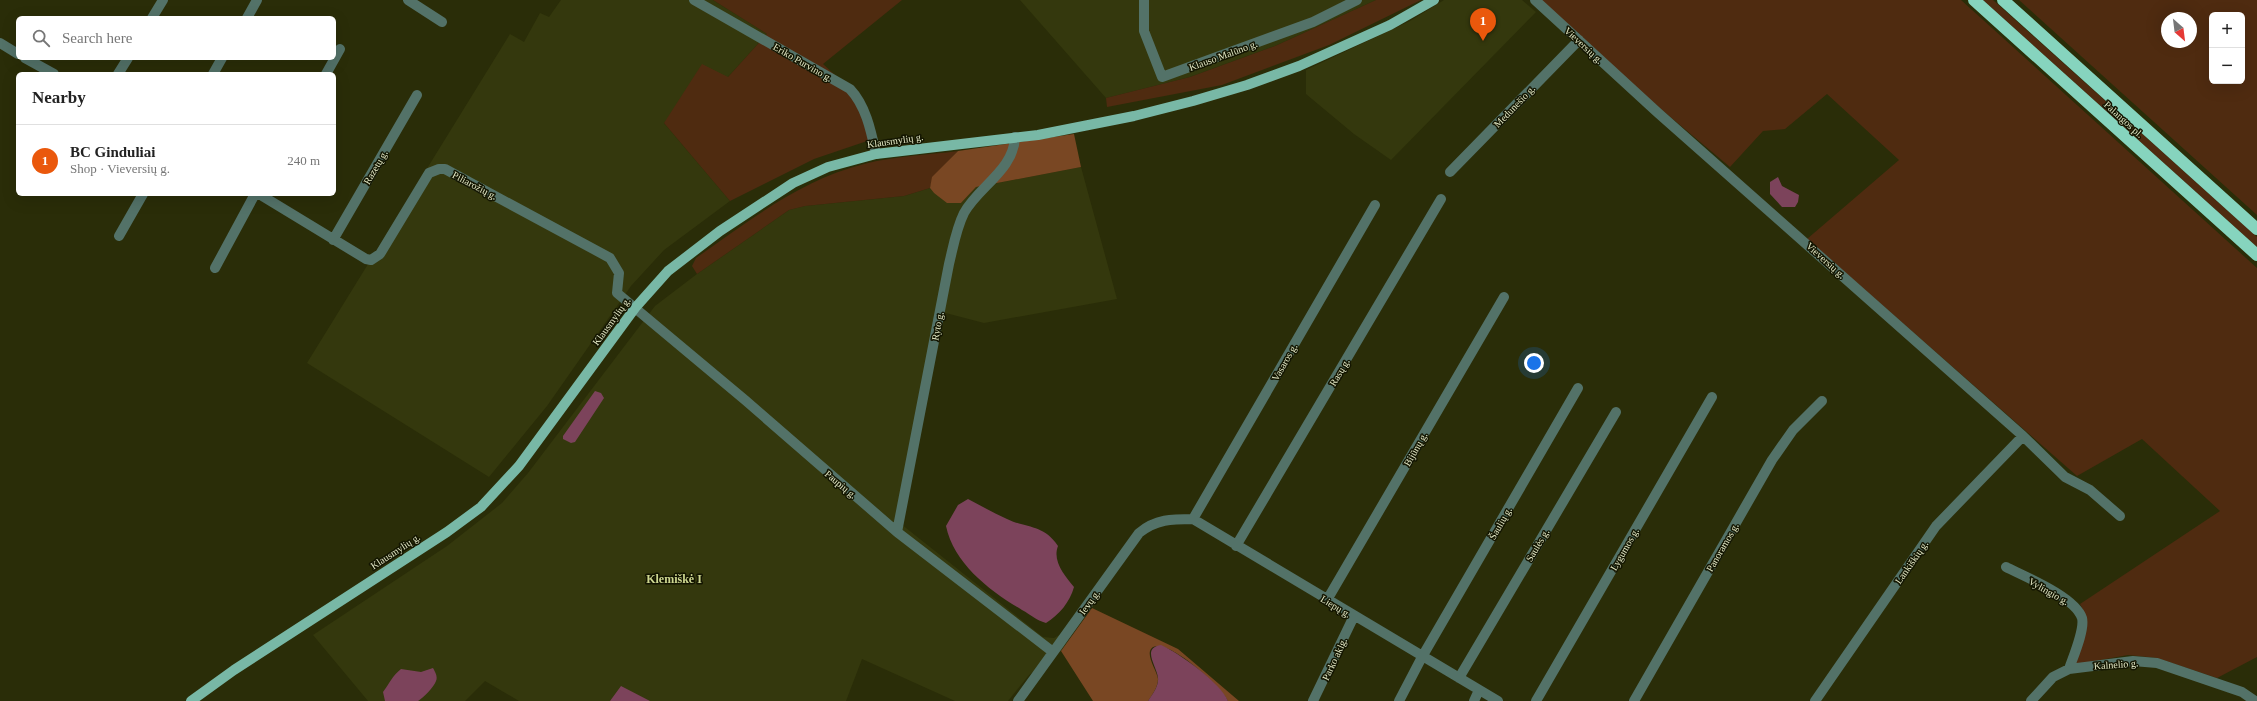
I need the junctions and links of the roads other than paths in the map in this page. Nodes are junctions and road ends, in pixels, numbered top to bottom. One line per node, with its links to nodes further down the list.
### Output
1 (163, 0): 11 (street)
2 (257, 0): 12 (street)
3 (408, 0): 13 (street)
4 (694, 0): 29 (street, Eriko Purvino g.)
5 (1144, 0): 6 (street, Klauso Malūno g.)
6 (1358, 0)
7 (1434, 0): 28 (main road, Klausmylių g.)
8 (1535, 0): 14 (street, Vieversių g.)
9 (1974, 0): 39 (highway, Palangos pl.)
10 (2004, 0): 36 (highway, Palangos pl.)
11 (153, 16)
12 (247, 16)
13 (442, 22)
14 (1578, 40): 30 (street, Medunešio g.); 47 (street, Vieversių g.)
15 (0, 43): 17 (street)
16 (340, 49): 18 (street)
17 (16, 53)
18 (336, 56)
19 (29, 60): 23 (street)
20 (127, 60): 24 (street)
21 (221, 60): 25 (street)
22 (334, 60): 26 (street)
23 (50, 72)
24 (119, 72)
25 (214, 72)
26 (327, 72)
27 (417, 95): 38 (street, Razetų g.)
28 (1015, 138): 29 (main road, Klausmylių g.); 50 (street, Ryto g.)
29 (876, 154): 42 (main road, Klausmylių g.)
30 (1450, 172)
31 (142, 196): 37 (street)
32 (254, 196): 40 (street)
33 (262, 196): 38 (street, Piliarožių g.)
34 (1441, 199): 51 (street, Rasų g.)
35 (1375, 204): 49 (street, Vasaros g.)
36 (2257, 229)
37 (119, 236)
38 (333, 240): 42 (street, Piliarožių g.)
39 (2257, 255)
40 (215, 268)
41 (1504, 297): 53 (street, Bijūnų g.)
42 (635, 308): 50 (street, Paupių g.); 60 (main road, Klausmylių g.)
43 (1578, 388): 56 (street, Šaulių g.)
44 (1712, 397): 66 (street, Lygumos g.)
45 (1822, 400): 67 (street, Panoramos g.)
46 (1616, 412): 58 (street, Saulės g.)
47 (2023, 436): 48 (street, Vieversių g.); 68 (street, Lankiškių g.)
48 (2120, 516)
49 (1193, 519): 51 (street, Liepų g.); 55 (street, Ievų g.)
50 (897, 532): 55 (street, Paupių g.)
51 (1236, 546): 53 (street, Liepų g.)
52 (2006, 567): 57 (street, Vylingio g.)
53 (1327, 600): 54 (street, Liepų g.)
54 (1354, 616): 56 (street, Liepų g.); 62 (street, Parko aklg.)
55 (1053, 652): 61 (street, Ievų g.)
56 (1422, 657): 58 (street, Liepų g.); 63 (street, Šaulių g.)
57 (2069, 669): 69 (street, Kalnelio g.); 70 (street, Kalnelio g.)
58 (1459, 678): 59 (street, Liepų g.)
59 (1480, 690): 64 (street); 65 (street, Liepų g.)
60 (191, 701)
61 (1018, 701)
62 (1313, 701)
63 (1399, 701)
64 (1474, 701)
65 (1498, 701)
66 (1536, 701)
67 (1634, 701)
68 (1815, 701)
69 (2031, 701)
70 (2255, 701)

